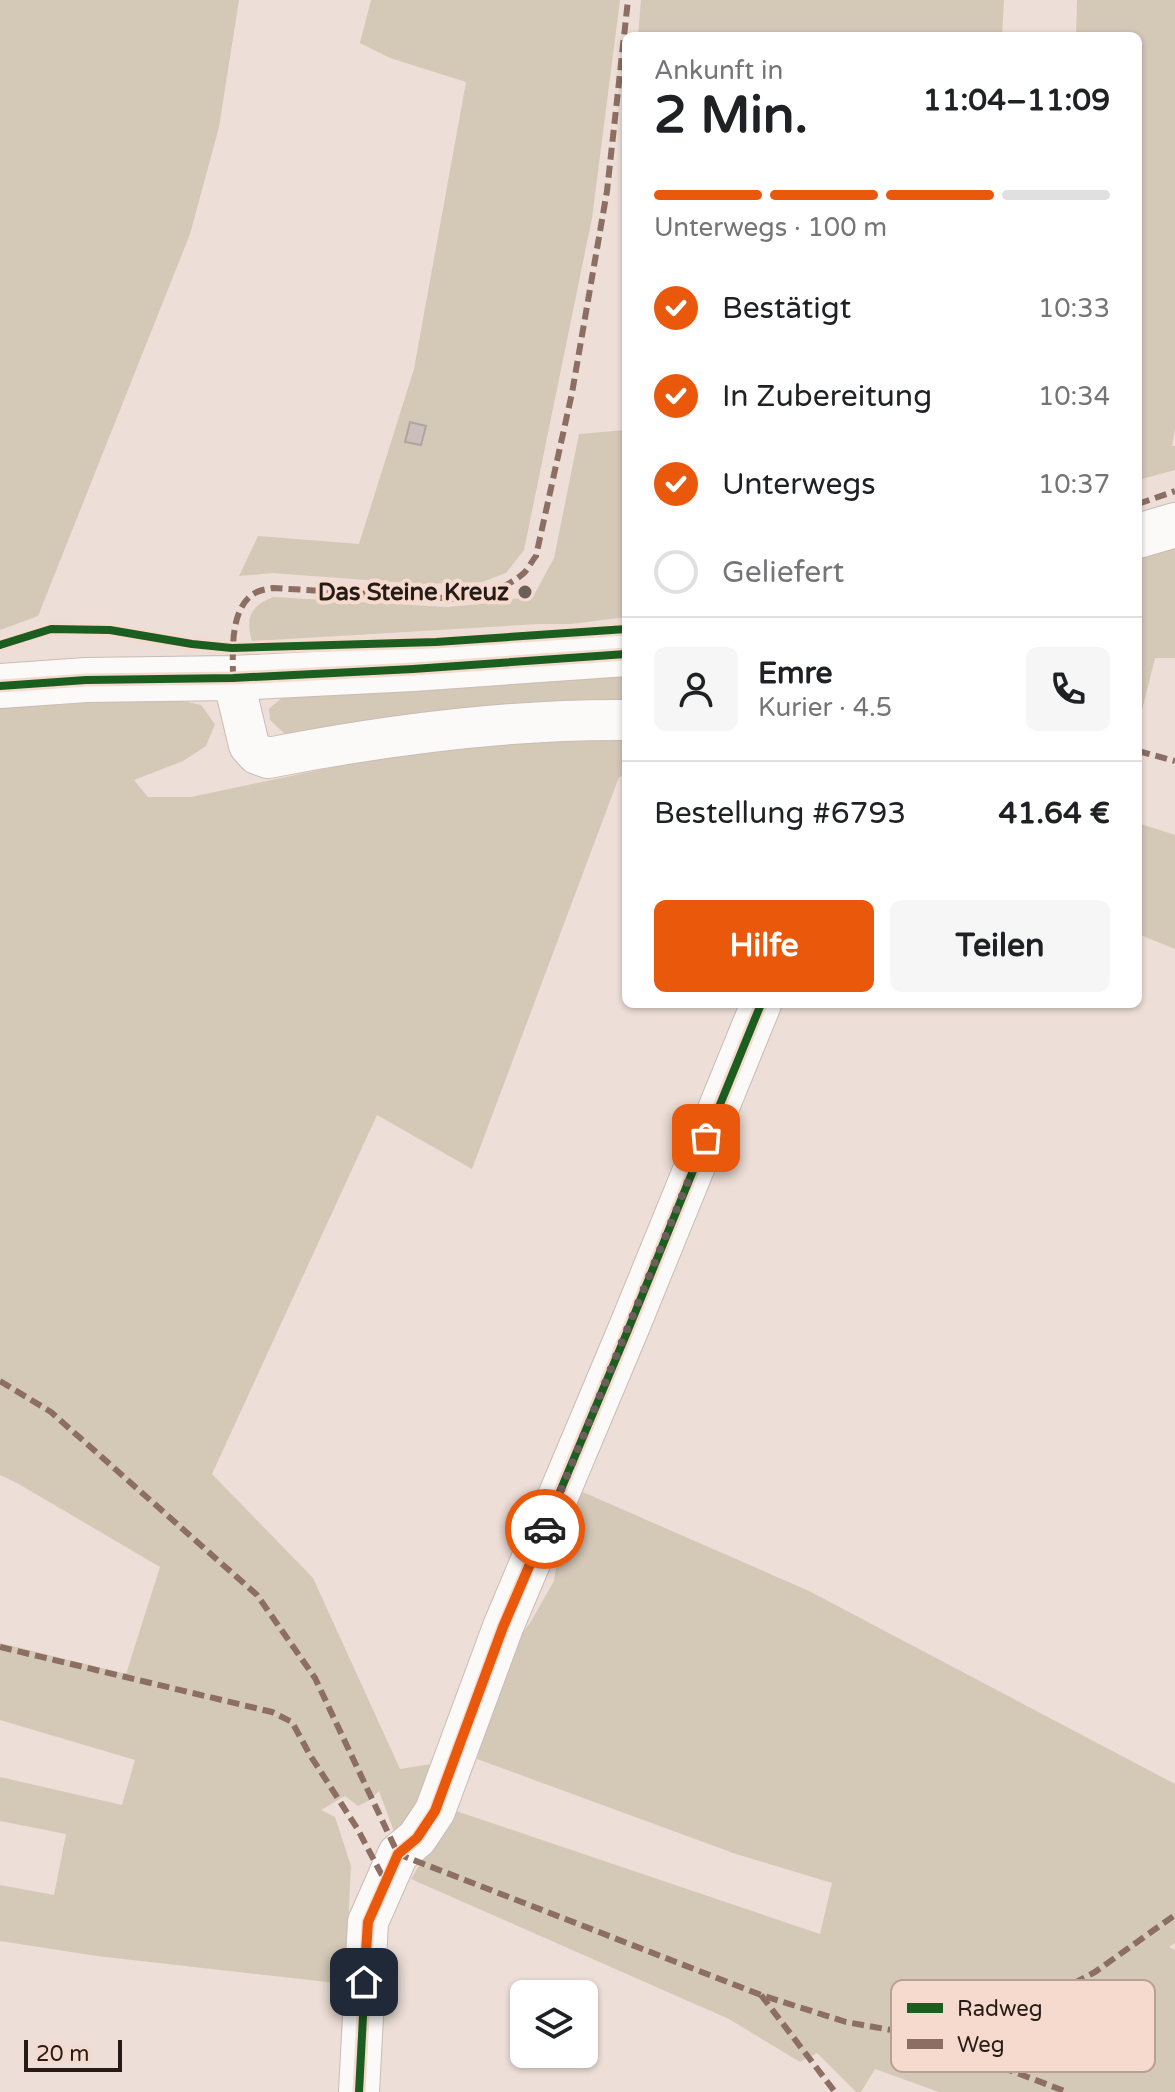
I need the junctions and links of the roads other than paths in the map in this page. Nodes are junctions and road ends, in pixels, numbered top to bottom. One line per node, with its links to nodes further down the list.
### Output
1 (1175, 525): 2 (street)
2 (1142, 535)
3 (622, 654): 4 (street)
4 (233, 678): 5 (street); 6 (street)
5 (0, 686)
6 (622, 720)
7 (759, 1008): 8 (street)
8 (359, 2092)

